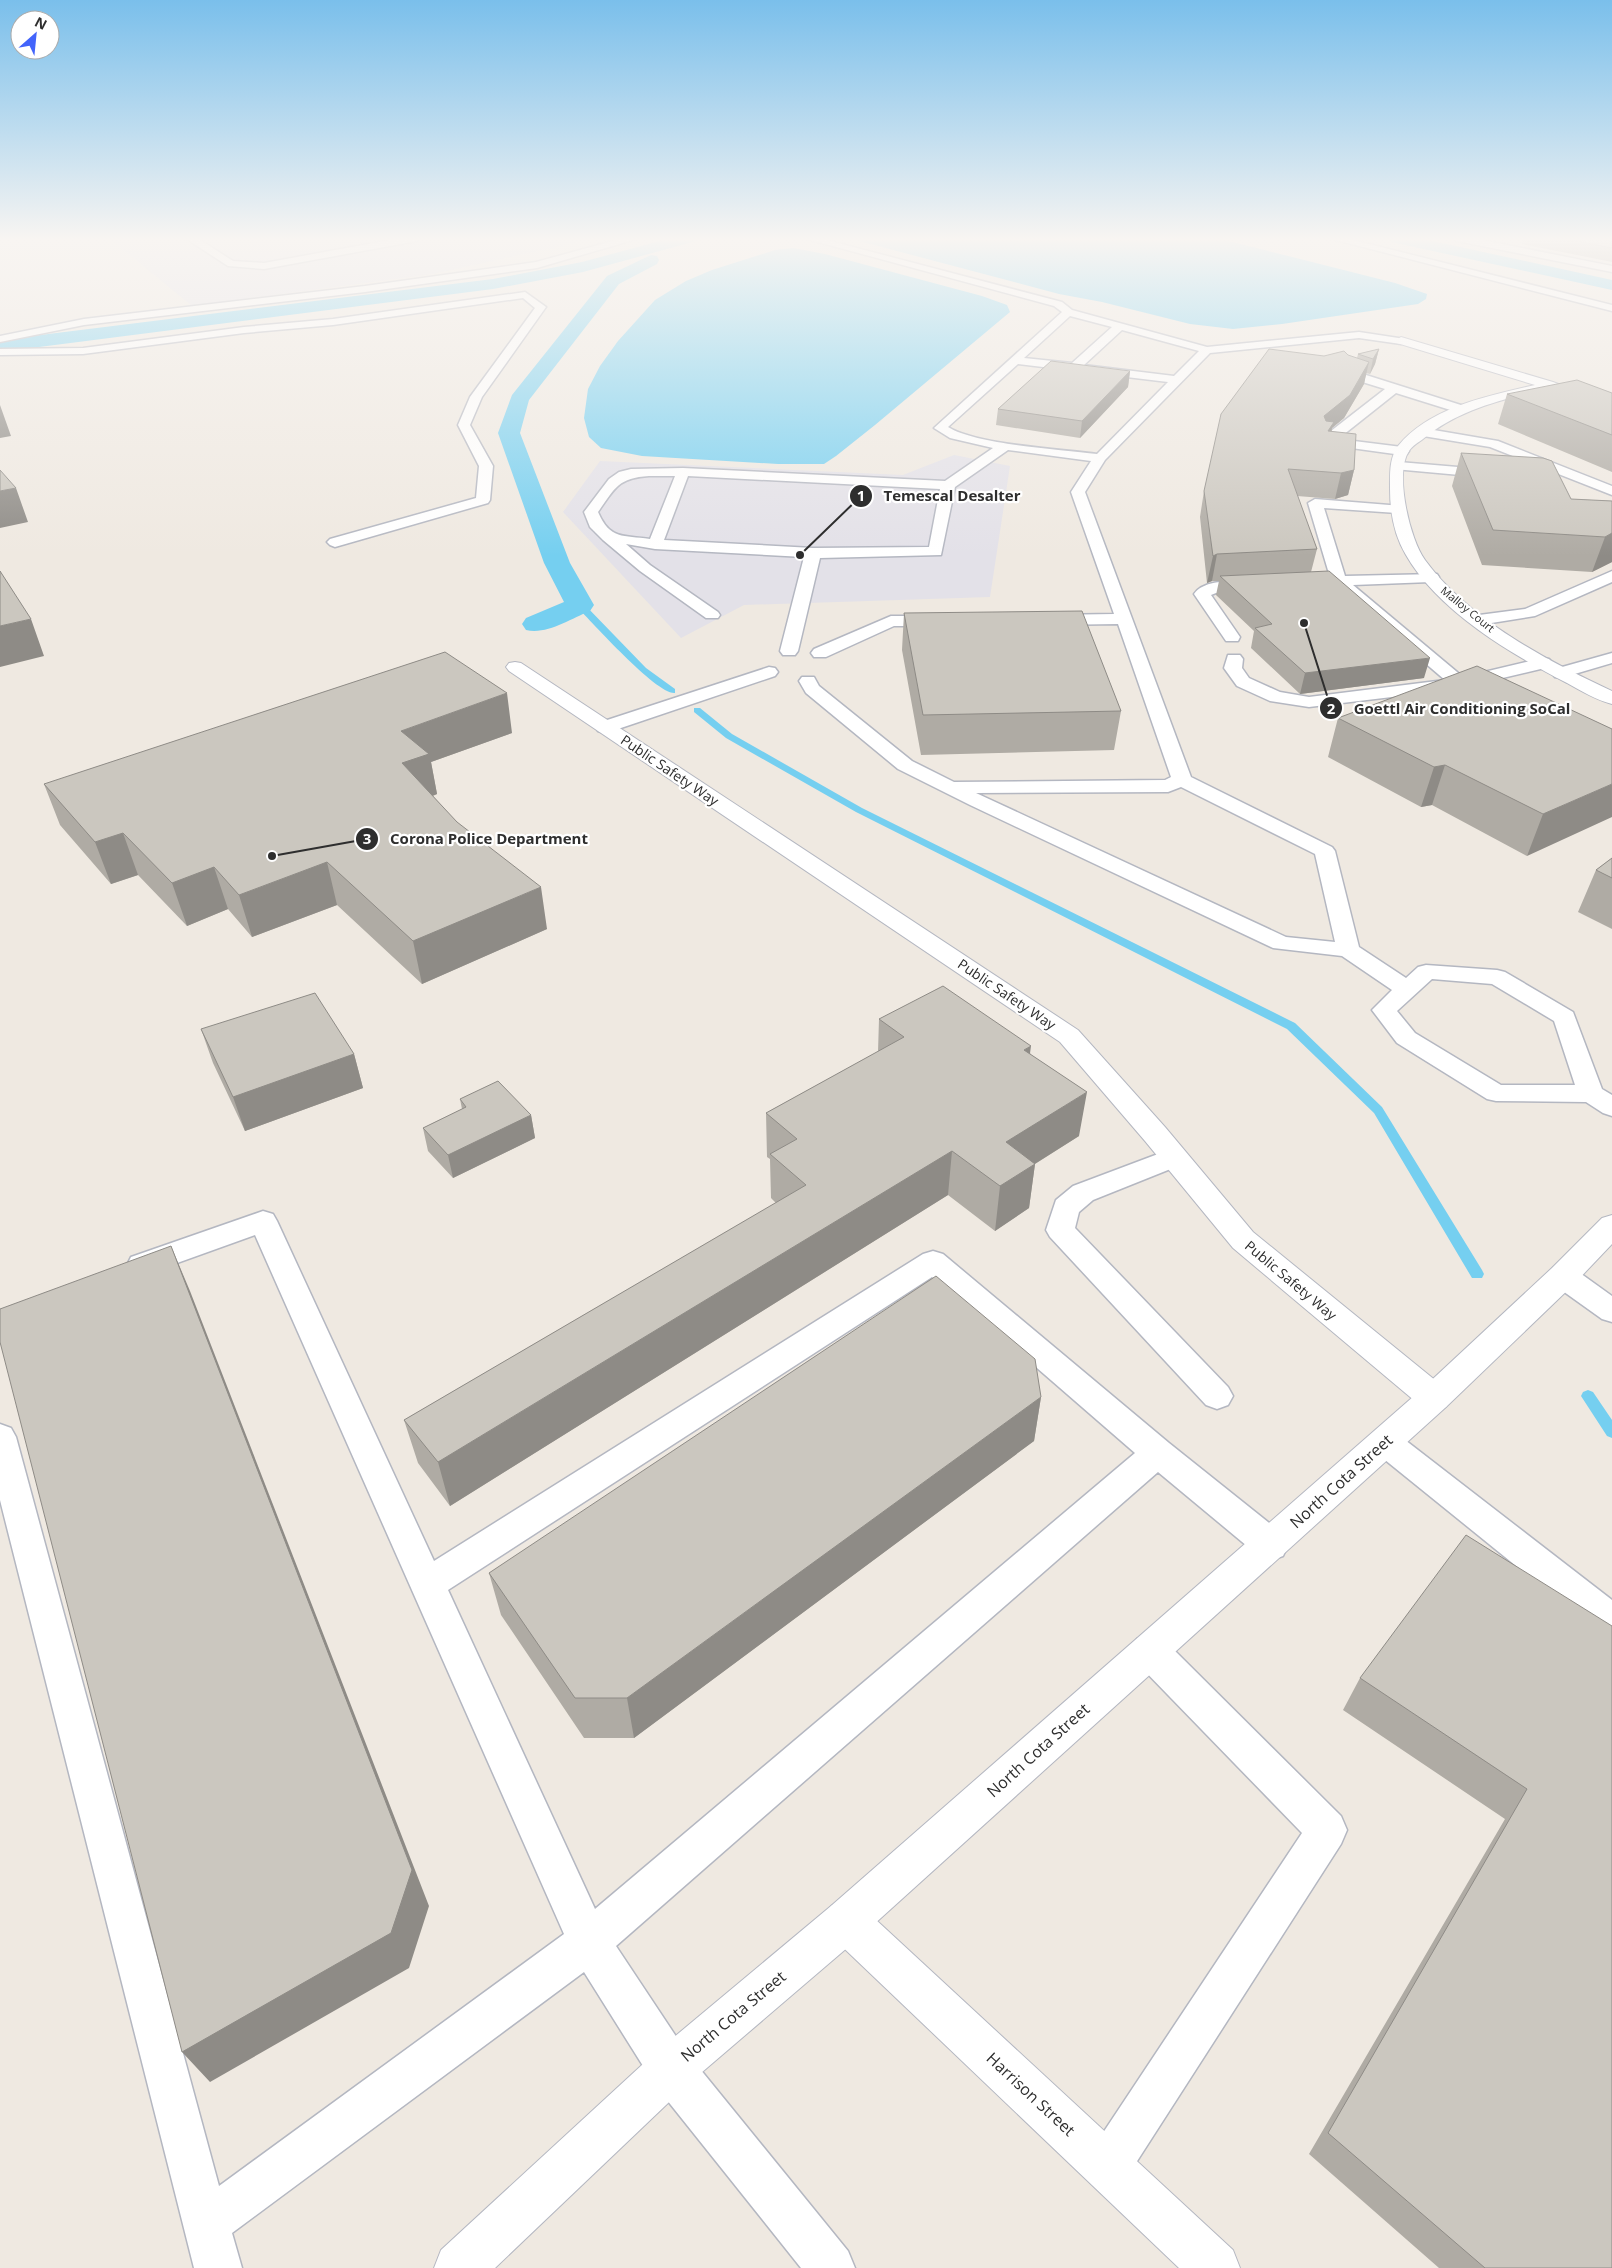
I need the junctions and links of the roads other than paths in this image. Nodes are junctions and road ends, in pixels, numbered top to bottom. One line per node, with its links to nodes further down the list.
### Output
1 (139, 344): 11 (lane)
2 (514, 344): 32 (lane)
3 (1034, 344): 12 (lane)
4 (1101, 344): 14 (lane)
5 (1156, 344): 9 (lane)
6 (1184, 344): 10 (lane)
7 (1269, 344): 10 (lane)
8 (1411, 344): 18 (street)
9 (1150, 350)
10 (1207, 350): 17 (lane)
11 (0, 352)
12 (1016, 360): 14 (lane); 23 (lane)
13 (1138, 362): 16 (lane)
14 (1076, 367): 16 (lane)
15 (1347, 373): 19 (lane)
16 (1126, 374): 17 (lane)
17 (1177, 380): 24 (lane)
18 (1549, 385): 20 (street); 21 (street)
19 (1394, 388): 21 (lane); 25 (lane)
20 (1612, 409)
21 (1460, 410): 22 (street)
22 (1422, 432): 25 (street); 29 (lane)
23 (1005, 446): 24 (lane); 28 (lane)
24 (1100, 458): 41 (lane)
25 (1400, 458): 27 (lane); 30 (street, Malloy Court)
26 (683, 472): 28 (lane); 31 (lane); 33 (lane)
27 (1508, 476)
28 (948, 485): 34 (lane)
29 (1612, 491)
30 (1397, 509): 36 (street, Malloy Court); 37 (lane)
31 (608, 537): 33 (lane); 40 (lane)
32 (335, 542)
33 (655, 544): 34 (lane)
34 (813, 553): 46 (lane)
35 (1612, 576): 43 (lane)
36 (1431, 577): 37 (lane); 43 (street, Malloy Court)
37 (1339, 581): 38 (lane); 54 (lane)
38 (1320, 582)
39 (1271, 585): 45 (lane)
40 (712, 615)
41 (1124, 619): 42 (lane); 58 (lane)
42 (1030, 620)
43 (1479, 620): 50 (street, Malloy Court)
44 (951, 621): 47 (lane)
45 (1232, 637)
46 (789, 652): 47 (lane); 53 (lane)
47 (820, 653): 53 (lane)
48 (1612, 658): 52 (lane)
49 (1234, 659): 54 (lane)
50 (1543, 663): 52 (street, Malloy Court); 54 (lane)
51 (515, 668): 57 (street, Public Safety Way)
52 (1562, 673): 55 (street, Malloy Court)
53 (788, 678): 57 (lane); 59 (lane)
54 (1460, 683): 56 (lane)
55 (1612, 698)
56 (1496, 700)
57 (605, 727): 64 (street, Public Safety Way)
58 (1182, 780): 59 (lane); 60 (lane)
59 (952, 788): 60 (lane)
60 (1348, 950): 61 (lane)
61 (1407, 989): 62 (lane); 62 (lane)
62 (1591, 1094): 63 (lane)
63 (1612, 1107)
64 (1174, 1157): 69 (lane); 70 (street, Public Safety Way)
65 (1612, 1226): 67 (street, North Cota Street)
66 (113, 1276): 75 (lane)
67 (1563, 1276): 68 (lane); 70 (street, North Cota Street)
68 (1612, 1311)
69 (1217, 1396)
70 (1434, 1398): 72 (street, North Cota Street)
71 (0, 1437): 82 (lane)
72 (1385, 1442): 74 (street, North Cota Street); 76 (lane)
73 (1158, 1453): 74 (lane); 75 (lane); 79 (lane)
74 (1271, 1545): 77 (street, North Cota Street)
75 (428, 1584): 79 (lane)
76 (1612, 1621)
77 (1150, 1651): 78 (street, North Cota Street); 81 (lane)
78 (846, 1921): 80 (street, North Cota Street); 81 (street, Harrison Street)
79 (589, 1942): 80 (lane); 82 (lane)
80 (671, 2069): 84 (street, North Cota Street); 85 (lane)
81 (1107, 2166): 86 (street, Harrison Street)
82 (206, 2224): 83 (lane)
83 (218, 2268)
84 (459, 2268)
85 (831, 2268)
86 (1215, 2268)

